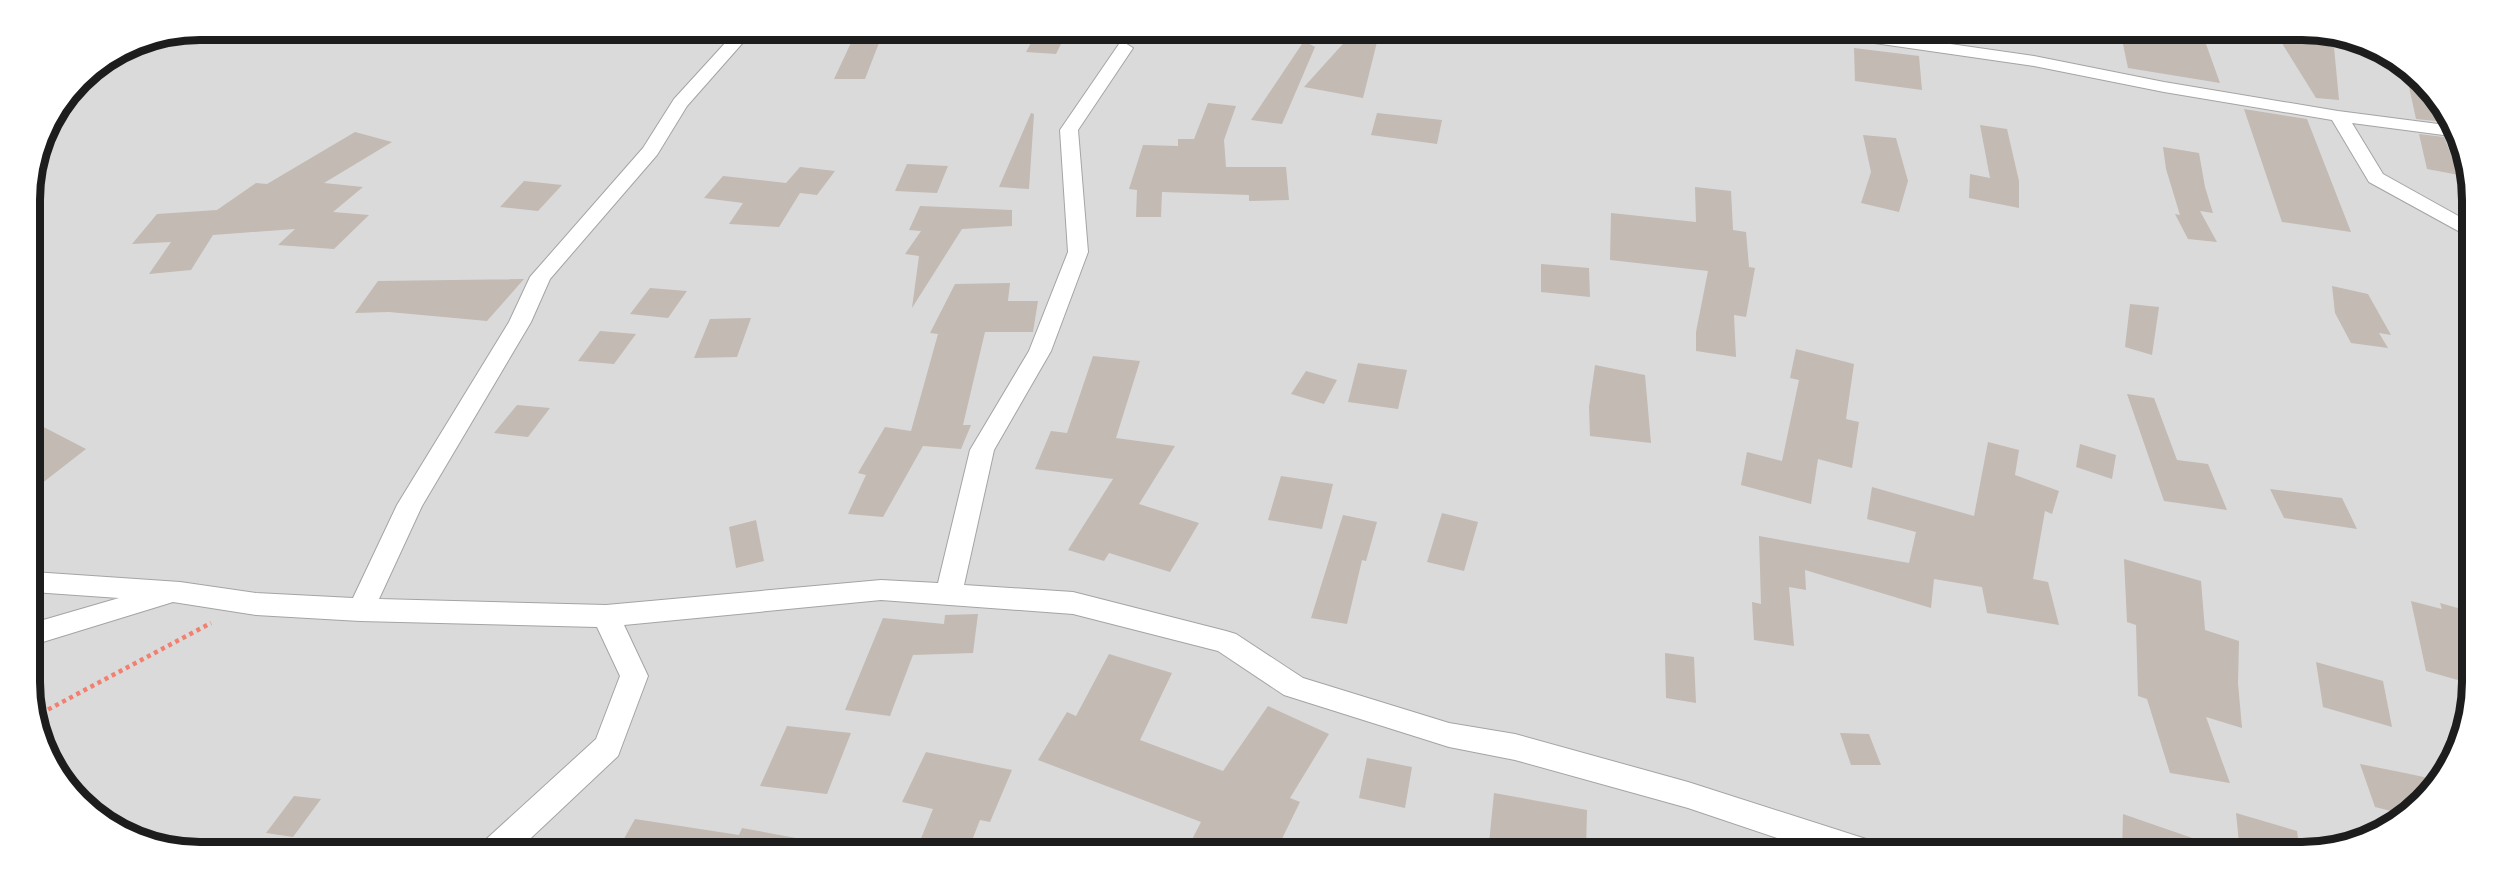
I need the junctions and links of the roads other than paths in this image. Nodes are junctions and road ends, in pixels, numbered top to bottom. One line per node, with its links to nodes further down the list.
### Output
1 (737, 40): 10 (street)
2 (1889, 40): 4 (street)
3 (1125, 48): 9 (street)
4 (2338, 116): 5 (street); 6 (street)
5 (2444, 130)
6 (2462, 227)
7 (40, 582): 8 (street)
8 (180, 592): 10 (street); 12 (street)
9 (949, 594): 11 (street); 14 (street)
10 (360, 609): 11 (street)
11 (606, 616): 13 (street)
12 (40, 632)
13 (505, 842)
14 (1832, 842)

